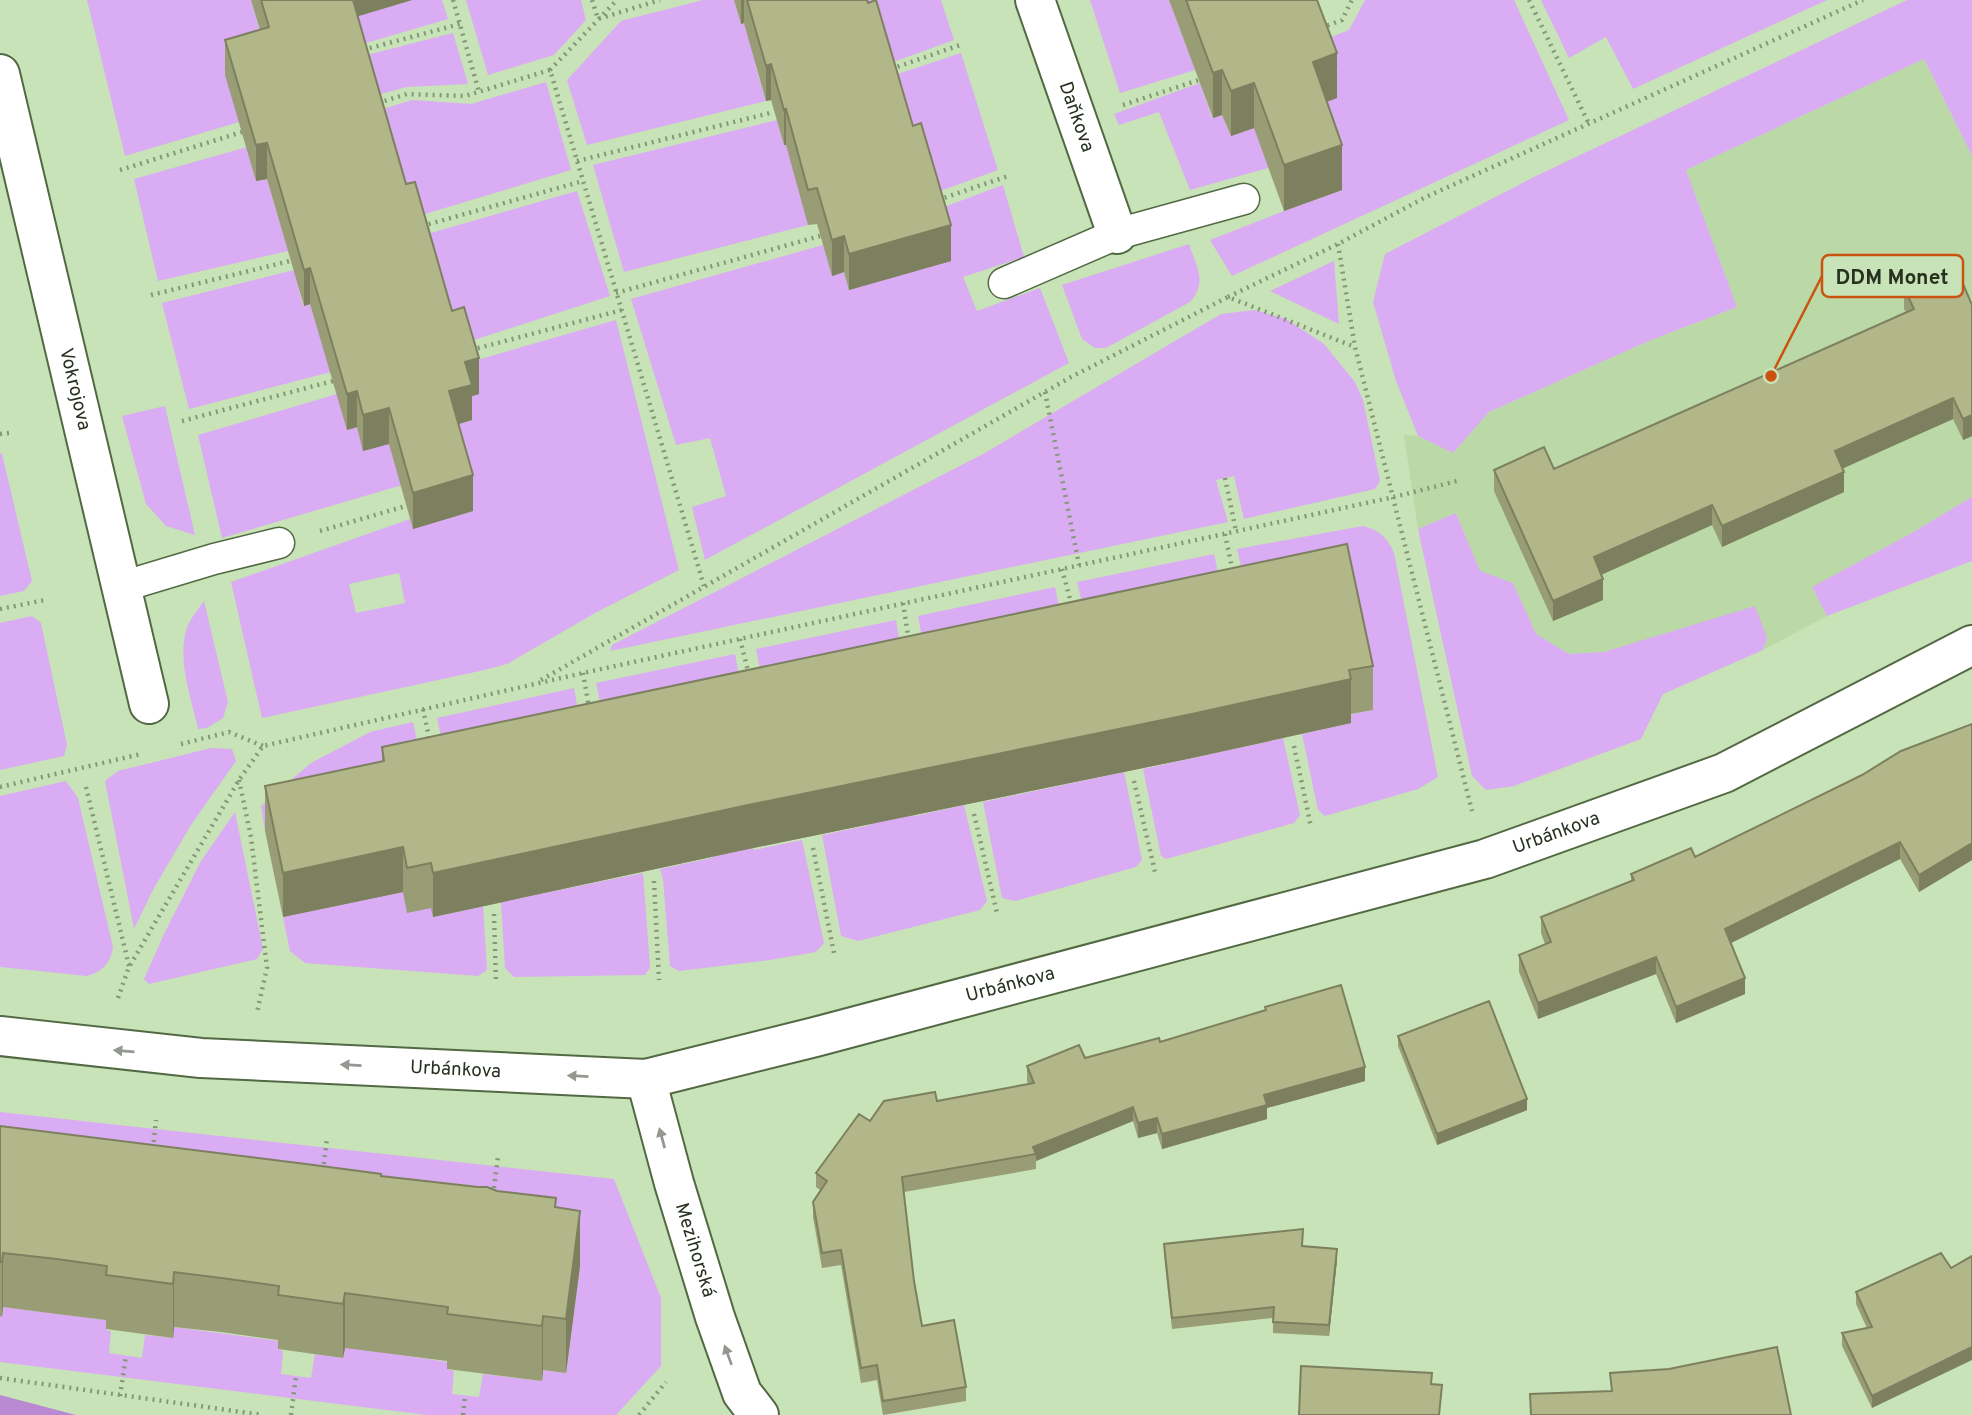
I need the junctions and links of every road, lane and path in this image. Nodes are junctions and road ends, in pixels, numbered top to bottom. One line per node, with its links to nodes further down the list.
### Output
1 (453, 0): 10 (path)
2 (592, 0): 9 (path)
3 (617, 0): 9 (path)
4 (660, 0): 9 (path)
5 (1035, 0): 31 (street, Daňkova)
6 (1352, 0): 11 (path)
7 (1529, 0): 22 (path)
8 (1863, 0): 22 (path)
9 (598, 19): 14 (path)
10 (460, 24): 12 (path); 18 (path)
11 (1312, 31)
12 (359, 40)
13 (963, 44): 15 (path)
14 (550, 70): 18 (path); 24 (path)
15 (887, 71)
16 (0, 74): 58 (street, Vokrojova)
17 (1199, 80): 20 (path)
18 (479, 92): 19 (path)
19 (373, 105)
20 (1120, 106)
21 (774, 112): 24 (path)
22 (1589, 124): 33 (path)
23 (242, 132): 25 (path)
24 (577, 161): 27 (path)
25 (120, 170)
26 (1008, 176): 29 (path)
27 (583, 181): 30 (path); 36 (path)
28 (1244, 199): 31 (lane)
29 (933, 201)
30 (417, 227)
31 (1117, 234): 35 (lane)
32 (820, 236): 36 (path)
33 (1338, 244): 38 (path); 40 (path)
34 (290, 261): 37 (path)
35 (1004, 283)
36 (616, 293): 39 (path)
37 (151, 295)
38 (1228, 297): 40 (path); 43 (path)
39 (622, 310): 41 (path); 57 (path)
40 (1355, 347): 49 (path)
41 (467, 351)
42 (333, 381): 44 (path)
43 (1045, 392): 54 (path); 57 (path)
44 (183, 421)
45 (9, 433): 46 (path)
46 (0, 434)
47 (1225, 478): 51 (path)
48 (1457, 481): 49 (path)
49 (1394, 497): 51 (path); 82 (path)
50 (406, 506): 53 (path)
51 (1237, 531): 52 (path)
52 (1225, 534): 54 (path); 56 (path)
53 (279, 543): 58 (lane)
54 (1079, 565): 55 (path)
55 (1062, 569): 60 (path); 62 (path)
56 (1235, 584)
57 (705, 586): 67 (path)
58 (121, 587): 69 (street, Vokrojova)
59 (45, 600): 61 (path)
60 (902, 603): 63 (path); 65 (path)
61 (0, 609)
62 (1073, 614)
63 (740, 639): 66 (path); 68 (path)
64 (1972, 645): 82 (street, Urbánkova)
65 (911, 650)
66 (583, 673): 67 (path); 71 (path)
67 (534, 684): 70 (path)
68 (751, 687)
69 (149, 704)
70 (423, 709): 72 (path); 75 (path)
71 (591, 717)
72 (430, 745)
73 (1294, 746): 80 (path)
74 (81, 769): 77 (path)
75 (239, 780): 88 (path); 93 (path)
76 (1134, 781): 83 (path)
77 (0, 786)
78 (86, 787): 88 (path)
79 (974, 814): 85 (path)
80 (1311, 827)
81 (813, 848): 87 (path)
82 (1485, 859): 94 (street, Urbánkova)
83 (1155, 872)
84 (654, 881): 89 (path)
85 (997, 913)
86 (494, 914): 90 (path)
87 (834, 953)
88 (129, 967): 92 (path)
89 (659, 980)
90 (496, 983)
91 (0, 1037): 92 (street, Urbánkova)
92 (96, 1048): 93 (street, Urbánkova, one-way to 92)
93 (245, 1061): 94 (street, Urbánkova, one-way to 93)
94 (646, 1079): 111 (street, Mezihorská, one-way to 94)
95 (156, 1120): 98 (path)
96 (327, 1138): 99 (path)
97 (498, 1157): 100 (path)
98 (152, 1159)
99 (322, 1179)
100 (492, 1205)
101 (126, 1356): 105 (path)
102 (296, 1376): 108 (path)
103 (0, 1378): 105 (path)
104 (666, 1382): 110 (path)
105 (120, 1396): 107 (path)
106 (465, 1396): 109 (path)
107 (263, 1415)
108 (291, 1415)
109 (463, 1415)
110 (639, 1415)
111 (759, 1415)

